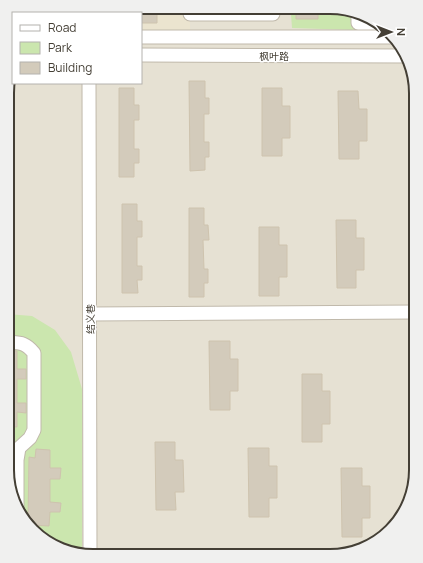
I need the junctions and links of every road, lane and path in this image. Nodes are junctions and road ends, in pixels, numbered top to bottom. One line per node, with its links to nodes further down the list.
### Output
1 (190, 14): 2 (street)
2 (229, 14): 3 (street); 7 (street)
3 (273, 14)
4 (358, 19): 5 (street)
5 (366, 23)
6 (142, 36): 7 (street, 枫叶路)
7 (229, 37): 8 (street, 枫叶路)
8 (371, 37)
9 (142, 55): 10 (street, 枫叶路)
10 (400, 56)
11 (89, 84): 13 (street, 结义巷)
12 (409, 312): 13 (street)
13 (90, 314): 16 (street, 结义巷)
14 (14, 343): 15 (street)
15 (17, 492)
16 (90, 549)

